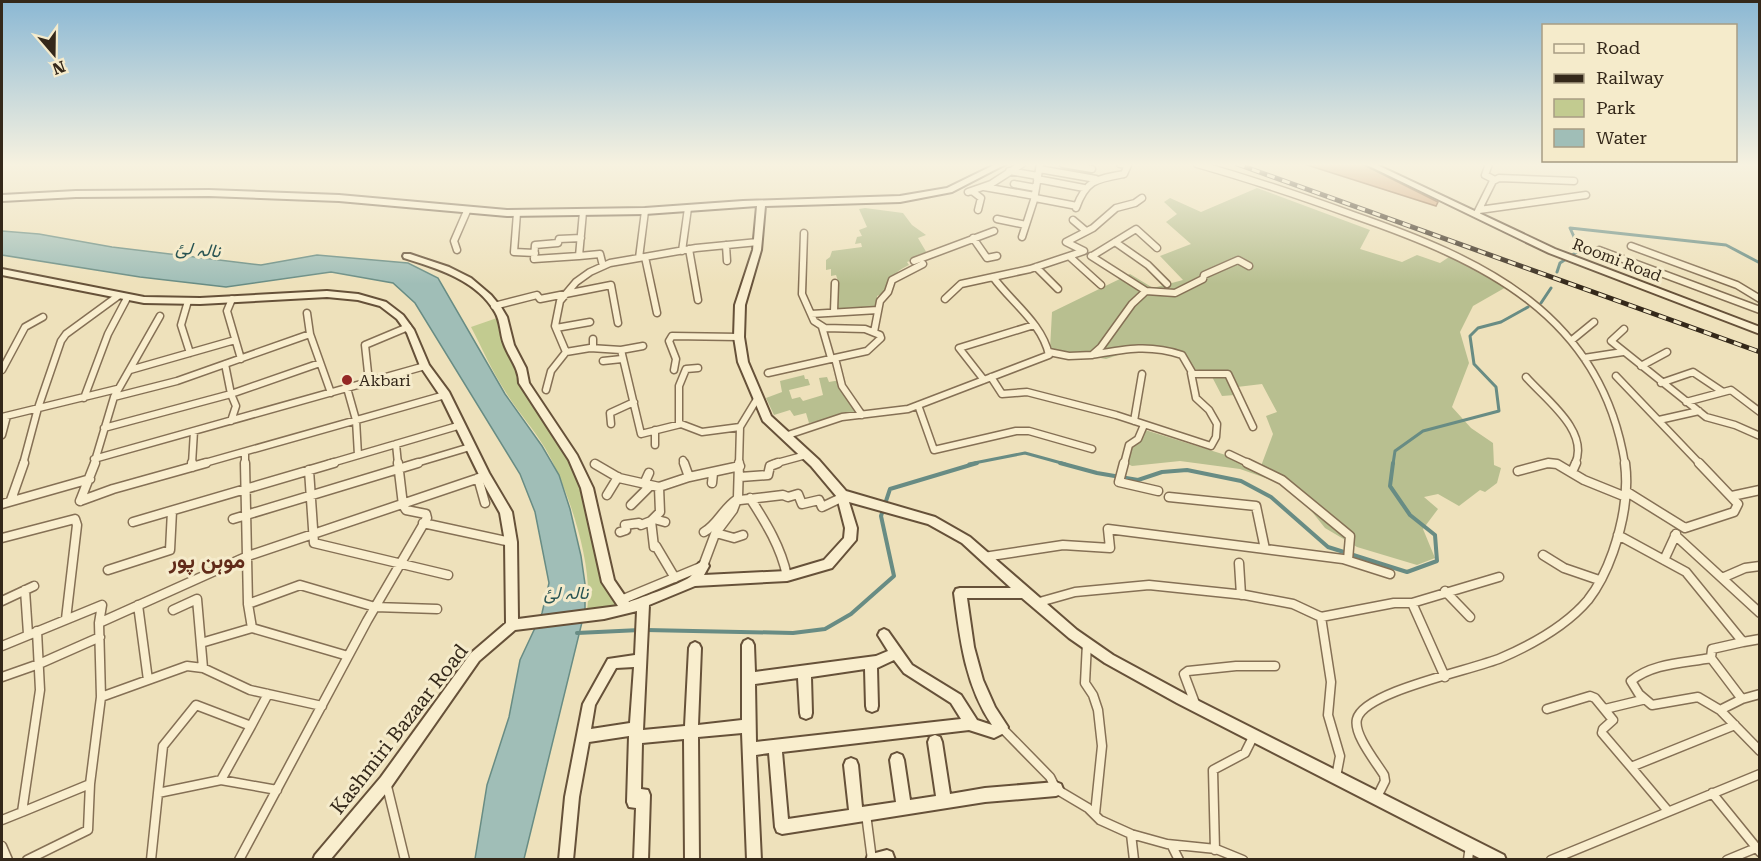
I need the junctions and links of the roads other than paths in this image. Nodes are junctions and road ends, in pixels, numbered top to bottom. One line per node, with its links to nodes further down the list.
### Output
1 (400, 204): 14 (street)
2 (758, 204): 11 (street)
3 (761, 204): 27 (street)
4 (979, 204): 13 (street)
5 (1033, 204): 20 (street)
6 (1131, 204): 22 (street)
7 (1322, 204): 86 (street)
8 (1460, 204): 16 (street, Roomi Road)
9 (1482, 204): 16 (street)
10 (1528, 204): 16 (street)
11 (688, 208): 12 (street); 33 (street)
12 (645, 210): 15 (street); 42 (street)
13 (978, 210)
14 (467, 211): 17 (street); 32 (street)
15 (583, 212): 17 (street); 25 (street)
16 (1478, 212): 80 (street, Roomi Road)
17 (517, 213): 36 (street)
18 (997, 219): 20 (street)
19 (1073, 220): 22 (street)
20 (1026, 225): 24 (street)
21 (994, 231): 26 (street)
22 (1086, 231): 35 (street)
23 (804, 233): 69 (street)
24 (1022, 237)
25 (581, 238): 36 (street); 38 (street)
26 (973, 238): 39 (street); 44 (street)
27 (758, 242): 29 (street); 83 (street)
28 (1115, 242): 31 (street); 40 (street); 52 (street)
29 (726, 244): 33 (street); 43 (street)
30 (1631, 246): 60 (street)
31 (1156, 248)
32 (457, 250)
33 (685, 250): 42 (street); 61 (street)
34 (1599, 250): 65 (street)
35 (1084, 251): 40 (street); 41 (street)
36 (535, 253): 38 (street)
37 (406, 256): 63 (street)
38 (579, 256): 46 (street)
39 (997, 256)
40 (1092, 256): 55 (street)
41 (1070, 257): 48 (street); 53 (street)
42 (642, 258): 46 (street); 68 (street)
43 (727, 261)
44 (914, 261)
45 (923, 264): 64 (street)
46 (603, 266): 56 (street)
47 (1249, 266): 55 (street)
48 (1036, 267): 50 (street); 54 (street)
49 (2, 272): 57 (street)
50 (993, 277): 59 (street); 75 (street)
51 (835, 283): 66 (street)
52 (1167, 284)
53 (1101, 285)
54 (1058, 289)
55 (1146, 291): 96 (street)
56 (563, 295): 63 (street); 74 (street); 78 (street)
57 (122, 298): 62 (street); 127 (street); 132 (street)
58 (232, 299): 62 (street); 76 (street); 85 (street)
59 (945, 299)
60 (1760, 299)
61 (698, 300)
62 (188, 301): 94 (street)
63 (494, 306): 243 (street)
64 (878, 309): 66 (street); 81 (street)
65 (1760, 310)
66 (834, 311): 69 (street)
67 (307, 313): 82 (street)
68 (657, 313)
69 (811, 314): 77 (street)
70 (43, 316): 95 (street)
71 (160, 316): 109 (street)
72 (590, 322): 78 (street)
73 (1594, 322): 86 (street)
74 (618, 323)
75 (1034, 326): 91 (street); 116 (street)
76 (408, 327): 105 (street); 117 (street)
77 (822, 327): 81 (street); 99 (street)
78 (556, 328): 90 (street)
79 (1624, 329): 92 (street)
80 (1760, 331)
81 (874, 332): 99 (street)
82 (310, 334): 98 (street); 103 (street)
83 (739, 337): 110 (street); 128 (street)
84 (593, 339): 88 (street)
85 (235, 340): 94 (street); 98 (street)
86 (1572, 340): 100 (street)
87 (643, 346): 89 (street)
88 (593, 348): 89 (street); 90 (street)
89 (621, 350): 101 (street)
90 (566, 352): 121 (street)
91 (1049, 352): 96 (street); 116 (street)
92 (1623, 352): 100 (street); 106 (street)
93 (1667, 352): 106 (street)
94 (190, 353): 109 (street)
95 (11, 355): 97 (street); 108 (street)
96 (1092, 355): 112 (street)
97 (2, 357)
98 (241, 358): 104 (street)
99 (833, 358): 111 (street); 135 (street)
100 (1584, 358): 183 (street)
101 (622, 359): 102 (street); 129 (street)
102 (603, 361)
103 (321, 363): 123 (street); 124 (street)
104 (225, 364): 124 (street); 126 (street)
105 (425, 366): 117 (street); 125 (street)
106 (1641, 366): 118 (street)
107 (698, 368): 142 (street)
108 (2, 370)
109 (130, 370): 120 (street)
110 (674, 370)
111 (768, 373)
112 (1191, 373): 144 (street); 146 (street)
113 (1142, 374): 140 (street)
114 (1616, 376): 138 (street)
115 (1526, 377): 169 (street)
116 (988, 379): 131 (street); 140 (street)
117 (369, 382): 119 (street)
118 (1661, 383): 122 (street); 130 (street)
119 (347, 388): 123 (street); 137 (street)
120 (117, 389): 126 (street); 127 (street)
121 (546, 390)
122 (1723, 392): 130 (street); 134 (street)
123 (331, 393): 139 (street)
124 (231, 394): 139 (street); 147 (street)
125 (445, 395): 137 (street); 143 (street)
126 (114, 397): 147 (street)
127 (84, 398): 132 (street)
128 (757, 399): 145 (street); 151 (street)
129 (634, 402): 141 (street); 148 (street)
130 (1686, 402): 133 (street)
131 (918, 405): 135 (street); 156 (street)
132 (38, 408): 136 (street); 191 (street)
133 (1699, 411): 138 (street); 152 (street)
134 (1760, 412)
135 (862, 415): 151 (street)
136 (4, 416): 150 (street)
137 (356, 420): 157 (street); 160 (street)
138 (1659, 420): 187 (street)
139 (231, 421): 149 (street)
140 (1134, 421): 144 (street)
141 (611, 424)
142 (679, 424): 145 (street); 148 (street)
143 (461, 425): 153 (street); 155 (street)
144 (1144, 425): 182 (street)
145 (740, 427): 164 (street)
146 (1253, 427)
147 (104, 428): 161 (street)
148 (655, 430): 154 (street)
149 (194, 431): 161 (street); 165 (street)
150 (2, 435)
151 (785, 436): 158 (street)
152 (1760, 436)
153 (396, 444): 160 (street); 166 (street)
154 (655, 445)
155 (470, 447): 166 (street); 173 (street)
156 (1092, 449)
157 (245, 452): 165 (street); 180 (street)
158 (806, 454): 175 (street); 186 (street)
159 (1229, 454): 217 (street)
160 (358, 455): 167 (street)
161 (94, 459): 176 (street)
162 (683, 460): 174 (street)
163 (595, 464): 172 (street)
164 (740, 466): 171 (street); 175 (street)
165 (192, 467): 176 (street)
166 (399, 467): 185 (street); 194 (street)
167 (309, 470): 180 (street); 185 (street)
168 (1518, 471): 169 (street)
169 (1572, 472): 183 (street)
170 (649, 473): 178 (street)
171 (713, 473): 174 (street); 177 (street)
172 (616, 474): 178 (street); 184 (street)
173 (482, 477): 192 (street); 194 (street); 212 (street)
174 (688, 477): 179 (street)
175 (740, 477): 189 (street)
176 (90, 479): 191 (street)
177 (712, 483)
178 (647, 485): 179 (street); 195 (street)
179 (659, 487): 199 (street)
180 (247, 489): 196 (street); 197 (street)
181 (1760, 490): 187 (street)
182 (1158, 491)
183 (1627, 494): 203 (street); 209 (street)
184 (607, 495)
185 (313, 496): 197 (street); 207 (street)
186 (843, 496): 190 (street); 216 (street); 226 (street)
187 (1732, 496): 203 (street)
188 (1169, 497): 213 (street)
189 (737, 498): 190 (street); 205 (street); 206 (street)
190 (750, 498): 226 (street)
191 (11, 500): 193 (street)
192 (485, 503)
193 (2, 504)
194 (403, 505): 202 (street); 207 (street)
195 (631, 505)
196 (172, 511): 200 (street); 223 (street)
197 (247, 515): 198 (street); 215 (street)
198 (234, 519)
199 (652, 520): 201 (street); 204 (street); 228 (street)
200 (133, 522)
201 (665, 522)
202 (423, 523): 212 (street); 220 (street)
203 (1680, 526): 210 (street)
204 (620, 532)
205 (704, 532)
206 (716, 533): 208 (street); 221 (street)
207 (314, 534): 215 (street); 220 (street)
208 (743, 535)
209 (1618, 535): 218 (street); 230 (street)
210 (1675, 535): 218 (street); 229 (street)
211 (2, 538): 250 (street)
212 (511, 542): 252 (street)
213 (1265, 549): 216 (street); 217 (street)
214 (1543, 555): 230 (street)
215 (248, 556): 241 (street); 242 (street)
216 (984, 556): 235 (street)
217 (1348, 560): 224 (street)
218 (1664, 560): 258 (street)
219 (1239, 563): 236 (street)
220 (400, 564): 225 (street); 244 (street)
221 (703, 566): 228 (street); 231 (street)
222 (1760, 566): 229 (street)
223 (108, 570)
224 (1390, 574)
225 (448, 575)
226 (787, 576): 231 (street)
227 (1499, 577): 234 (street)
228 (675, 578): 243 (street)
229 (1722, 578): 247 (street)
230 (1599, 580): 274 (street)
231 (694, 581): 238 (street)
232 (34, 586): 233 (street)
233 (25, 590): 237 (street); 254 (street)
234 (1445, 591): 240 (street); 249 (street)
235 (1023, 593): 239 (street); 293 (street)
236 (1241, 595): 239 (street); 248 (street)
237 (2, 601)
238 (643, 603): 243 (street); 265 (street)
239 (1036, 603): 260 (street)
240 (1412, 603): 248 (street); 274 (street)
241 (248, 604): 244 (street); 253 (street)
242 (138, 605): 251 (street); 276 (street)
243 (624, 605): 252 (street)
244 (375, 607): 245 (street); 266 (street)
245 (436, 609)
246 (173, 610): 259 (street)
247 (1759, 612)
248 (1321, 617): 306 (street)
249 (1470, 617)
250 (66, 619): 251 (street); 254 (street)
251 (99, 623): 256 (street)
252 (512, 626): 308 (street, Kashmiri Bazaar Road)
253 (252, 628): 259 (street); 266 (street)
254 (32, 633): 262 (street); 269 (street)
255 (884, 634): 264 (street)
256 (100, 637): 269 (street); 279 (street)
257 (1760, 639): 258 (street)
258 (1743, 642): 267 (street)
259 (201, 643): 271 (street)
260 (1087, 643): 284 (street); 319 (street)
261 (748, 645): 275 (street)
262 (2, 646)
263 (694, 648): 294 (street)
264 (897, 653): 268 (street); 289 (street)
265 (641, 655): 295 (street); 297 (street)
266 (348, 656): 282 (street)
267 (1711, 658): 280 (street); 281 (street)
268 (871, 663): 272 (street); 283 (street)
269 (39, 664): 273 (street); 318 (street)
270 (1275, 666): 284 (street)
271 (203, 668): 276 (street); 277 (street)
272 (804, 672): 275 (street); 288 (street)
273 (2, 676)
274 (1445, 677): 314 (street)
275 (748, 679): 292 (street)
276 (148, 680): 279 (street)
277 (268, 694): 282 (street); 291 (street)
278 (1760, 694): 280 (street)
279 (101, 697): 309 (street)
280 (1742, 699): 287 (street)
281 (1642, 700): 286 (street); 287 (street)
282 (322, 706): 310 (street)
283 (872, 706)
284 (1196, 706): 296 (street)
285 (1547, 709): 286 (street)
286 (1605, 709): 304 (street)
287 (1720, 710): 290 (street)
288 (806, 713)
289 (972, 724): 293 (street); 299 (street)
290 (1735, 725): 301 (street); 304 (street)
291 (251, 726): 307 (street); 312 (street)
292 (749, 726): 294 (street); 300 (street)
293 (1001, 727): 311 (street)
294 (691, 732): 295 (street); 336 (street)
295 (636, 733): 297 (street); 335 (street)
296 (1254, 735): 306 (street); 327 (street)
297 (584, 736): 334 (street)
298 (934, 742): 315 (street)
299 (775, 746): 300 (street); 320 (street)
300 (749, 749): 337 (street)
301 (1760, 751)
302 (897, 760): 316 (street)
303 (851, 765): 320 (street)
304 (1630, 767): 317 (street)
305 (1760, 774): 313 (street)
306 (1336, 777): 314 (street)
307 (221, 780): 310 (street); 312 (street)
308 (386, 782): 332 (street, Kashmiri Bazaar Road); 333 (street)
309 (90, 784): 318 (street); 329 (street)
310 (277, 789): 331 (street)
311 (1056, 789): 315 (street); 319 (street)
312 (158, 793): 330 (street)
313 (1712, 793): 317 (street); 324 (street)
314 (1377, 797): 323 (street)
315 (944, 802): 316 (street)
316 (904, 808): 320 (street)
317 (1668, 811): 345 (street)
318 (22, 812): 321 (street)
319 (1095, 814): 322 (street)
320 (861, 815): 338 (street)
321 (2, 820)
322 (1131, 834): 325 (street); 340 (street)
323 (1470, 845): 343 (street); 344 (street)
324 (1757, 845): 346 (street)
325 (1172, 846): 327 (street); 341 (street)
326 (2, 847): 328 (street)
327 (1215, 850): 342 (street)
328 (8, 860)
329 (27, 860)
330 (151, 860)
331 (239, 860)
332 (321, 860)
333 (405, 860)
334 (566, 860)
335 (641, 860)
336 (692, 860)
337 (754, 860)
338 (873, 860): 339 (street)
339 (888, 860)
340 (1134, 860)
341 (1179, 860)
342 (1243, 860)
343 (1468, 860)
344 (1499, 860)
345 (1551, 860)
346 (1727, 860)

